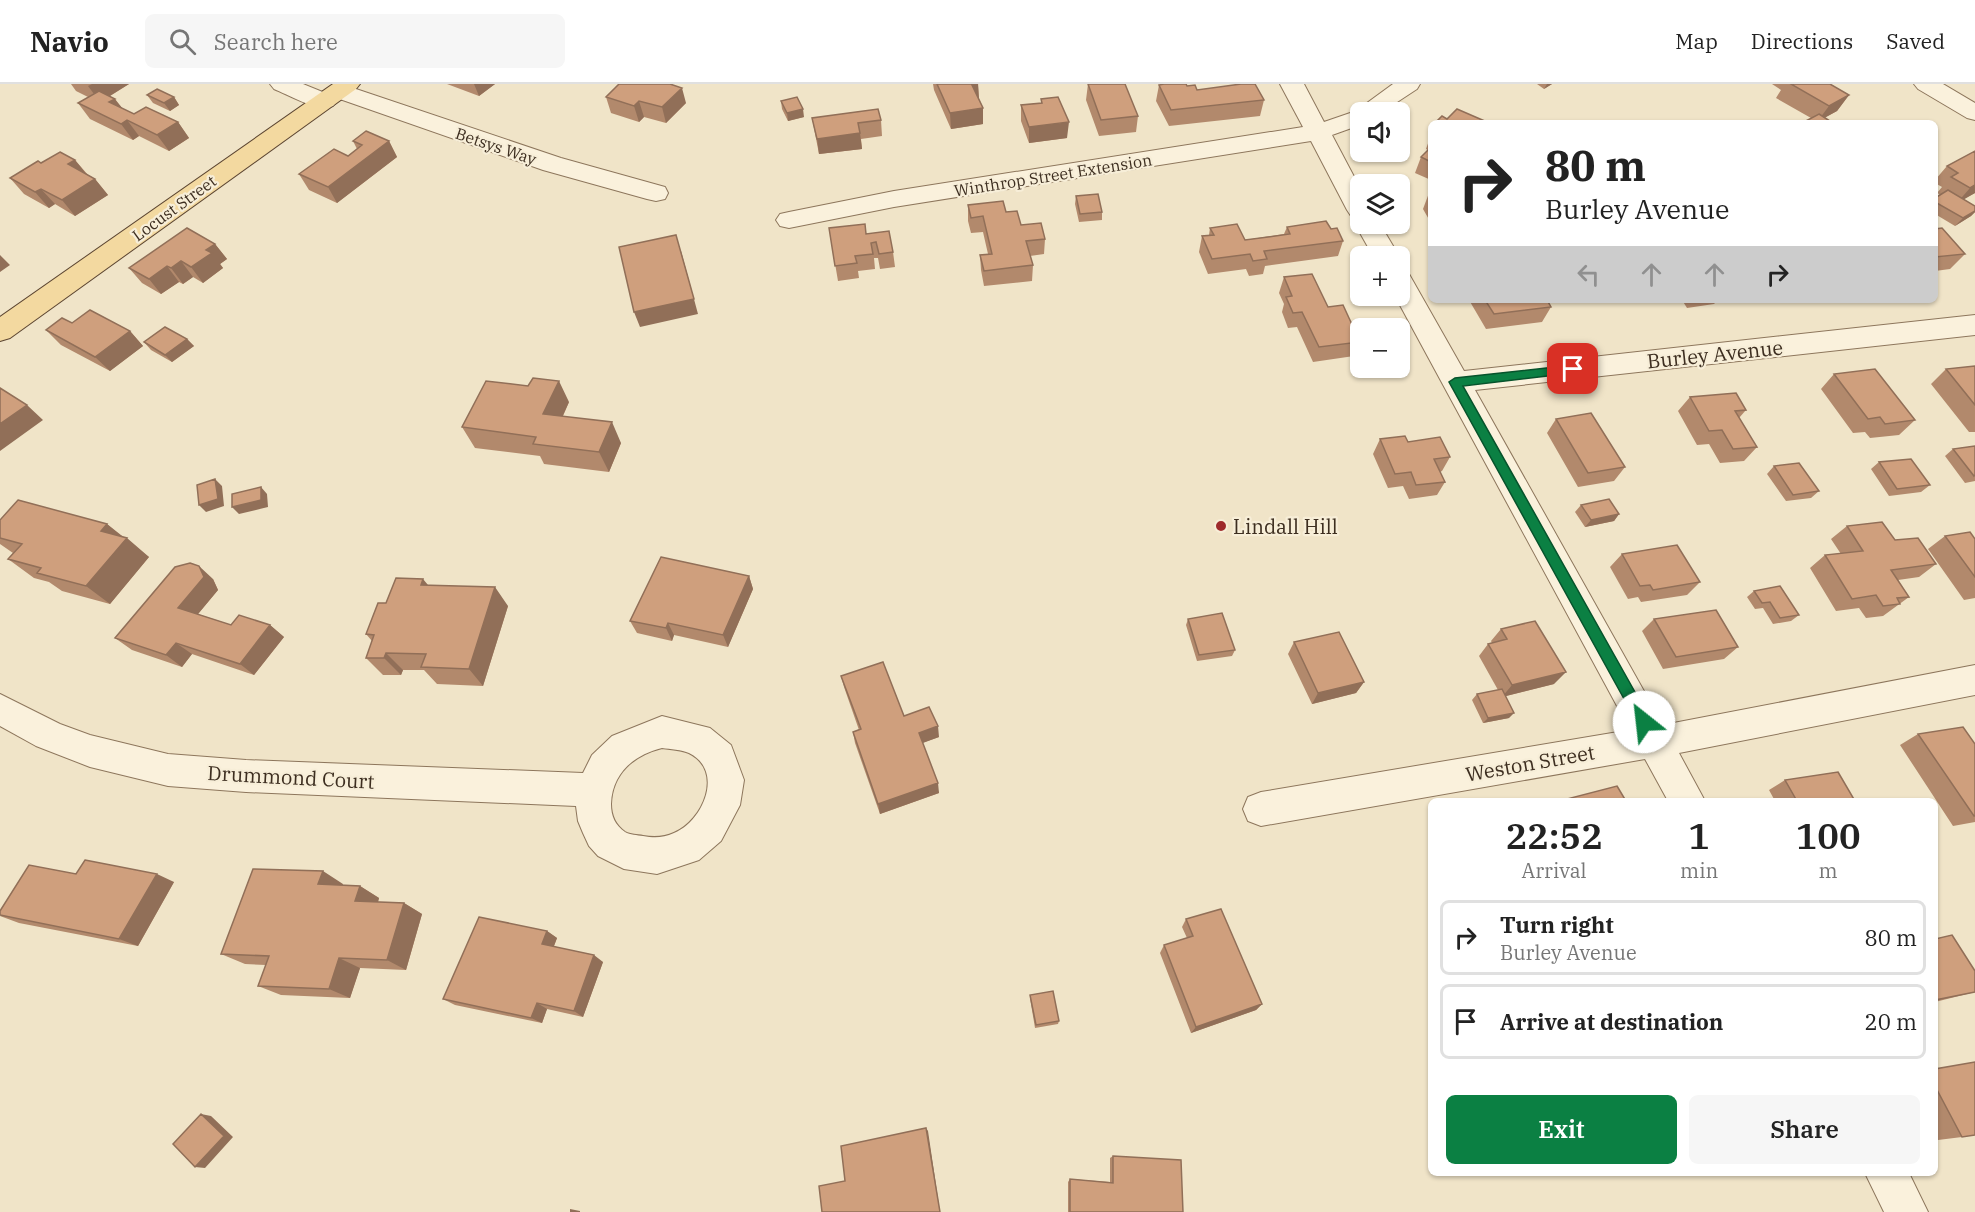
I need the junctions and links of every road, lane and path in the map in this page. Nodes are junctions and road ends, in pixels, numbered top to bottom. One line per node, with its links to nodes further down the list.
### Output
1 (282, 84): 5 (street, Betsys Way)
2 (1292, 84): 9 (street)
3 (1409, 84): 6 (street)
4 (1926, 84): 7 (street)
5 (337, 92): 11 (street, Betsys Way); 15 (main road, Locust Street)
6 (1382, 102)
7 (1975, 113)
8 (1350, 121): 9 (street, Winthrop Street Extension)
9 (1318, 132): 10 (street); 12 (street, Winthrop Street Extension)
10 (1350, 191)
11 (656, 193)
12 (789, 220)
13 (1410, 299): 16 (street)
14 (1975, 325): 16 (street, Burley Avenue)
15 (0, 331)
16 (1455, 382): 19 (street)
17 (1975, 680): 19 (street, Weston Street)
18 (0, 709): 20 (street, Drummond Court)
19 (1655, 742): 21 (street); 22 (street, Weston Street)
20 (594, 790)
21 (1685, 798)
22 (1261, 809)
23 (1888, 1176): 24 (street)
24 (1908, 1212)

